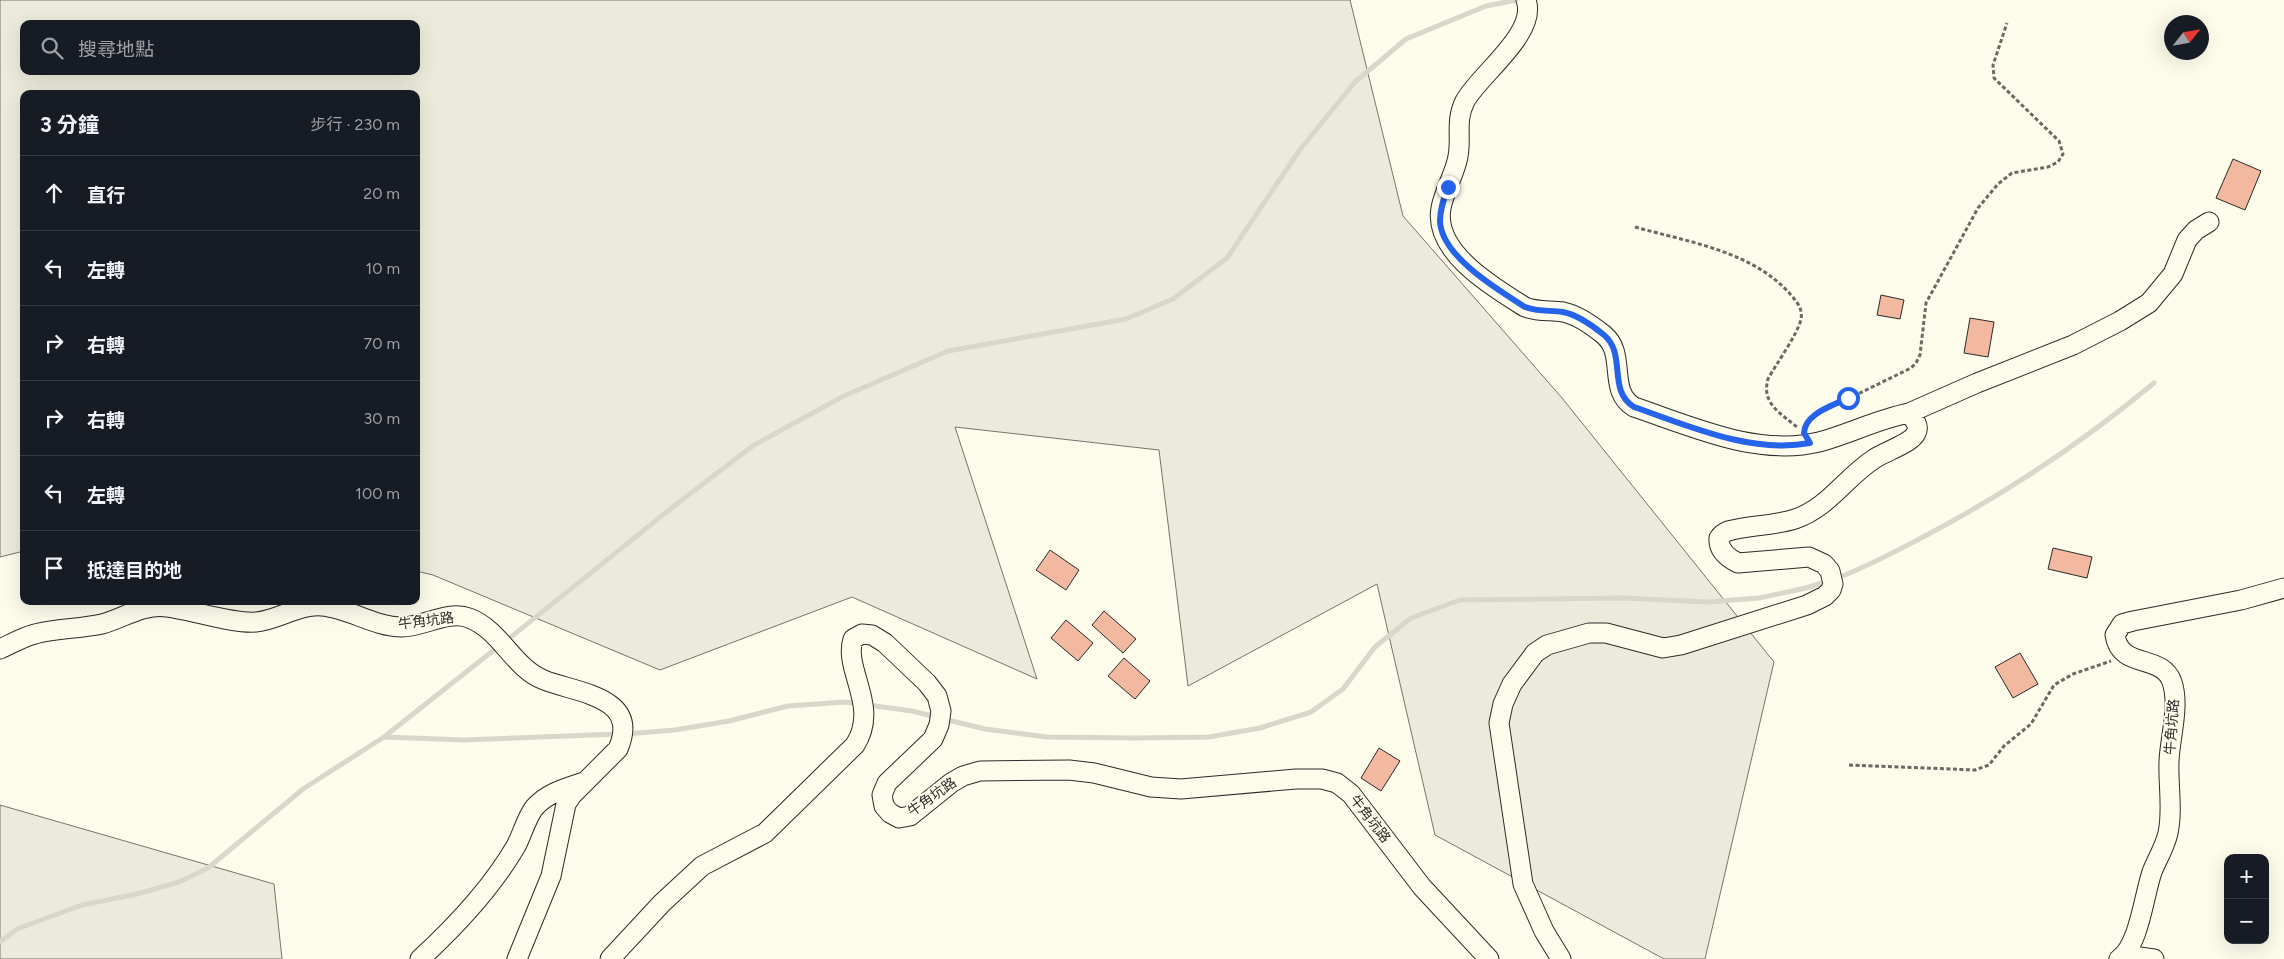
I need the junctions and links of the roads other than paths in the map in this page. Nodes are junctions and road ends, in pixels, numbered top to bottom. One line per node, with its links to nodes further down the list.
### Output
1 (1526, 0): 3 (street)
2 (2209, 222): 3 (street)
3 (1909, 413): 12 (street)
4 (2284, 588): 7 (street, 牛角坑路)
5 (0, 649): 6 (street, 牛角坑路)
6 (585, 782): 8 (street); 9 (street, 牛角坑路)
7 (2122, 957): 13 (street)
8 (420, 959)
9 (517, 959)
10 (610, 959): 11 (street, 牛角坑路)
11 (1489, 959)
12 (1561, 959)
13 (2154, 959)

